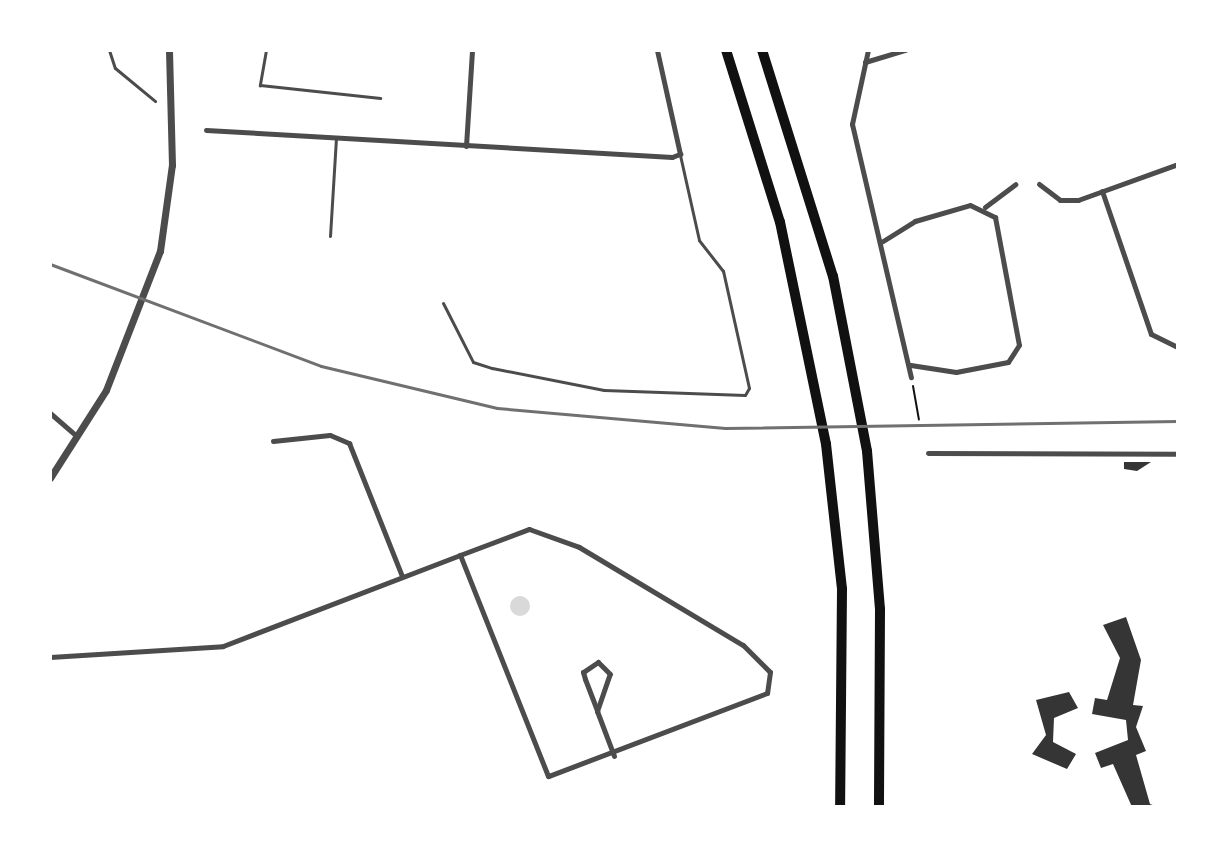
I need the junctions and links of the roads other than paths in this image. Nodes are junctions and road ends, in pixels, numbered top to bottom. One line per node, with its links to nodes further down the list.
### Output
1 (109, 50): 12 (lane)
2 (169, 50): 29 (street)
3 (266, 50): 11 (lane)
4 (472, 50): 15 (street)
5 (657, 50): 16 (street)
6 (726, 50): 39 (highway)
7 (762, 50): 40 (highway)
8 (868, 50): 10 (street)
9 (905, 50): 10 (street)
10 (865, 62): 23 (street)
11 (380, 98)
12 (155, 101)
13 (206, 130): 14 (street)
14 (336, 139): 15 (street); 22 (lane)
15 (466, 146): 16 (street)
16 (680, 154): 24 (lane)
17 (1178, 164): 20 (street)
18 (1015, 184): 21 (street)
19 (1039, 184): 20 (street)
20 (1102, 191): 25 (street)
21 (985, 207): 23 (street); 26 (street)
22 (330, 236)
23 (883, 241): 26 (street)
24 (443, 303)
25 (1178, 347)
26 (911, 365): 27 (street)
27 (911, 377)
28 (50, 413): 29 (street)
29 (78, 438): 33 (street)
30 (273, 441): 35 (street)
31 (928, 453): 32 (street)
32 (1178, 454)
33 (50, 478)
34 (460, 555): 35 (street); 38 (street); 38 (street)
35 (402, 576): 36 (street)
36 (50, 657)
37 (597, 711): 37 (street); 38 (street)
38 (614, 756)
39 (840, 807)
40 (879, 807)

